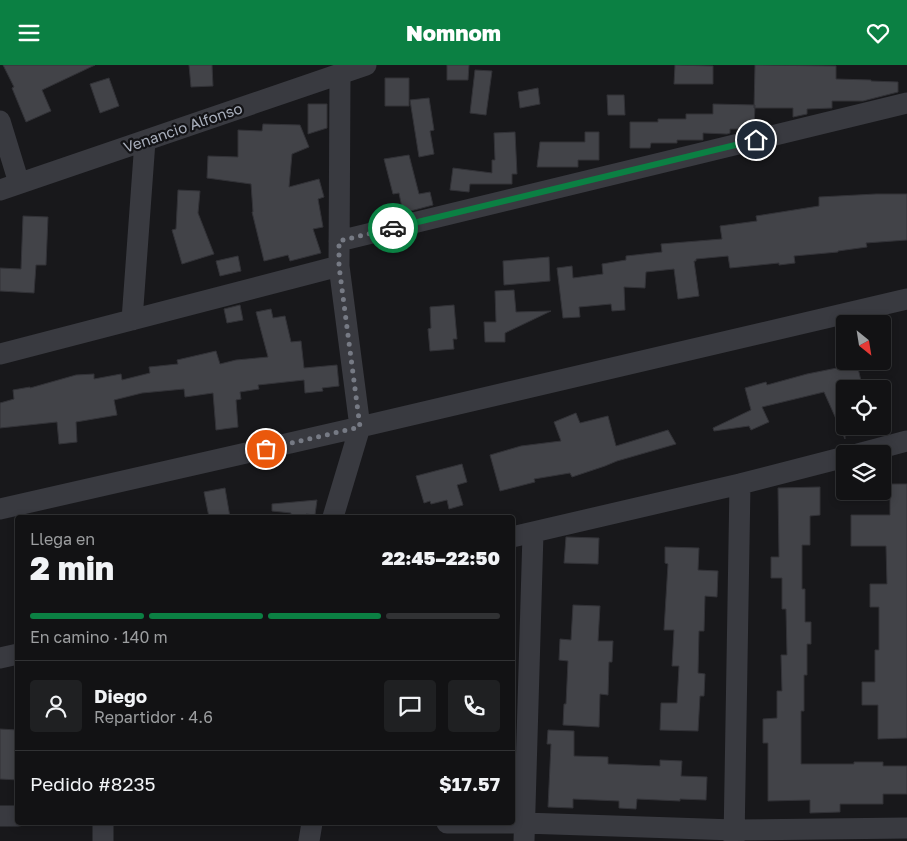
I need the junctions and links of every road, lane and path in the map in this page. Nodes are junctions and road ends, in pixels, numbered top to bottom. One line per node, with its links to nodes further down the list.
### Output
1 (366, 65): 2 (street, Venancio Alfonso)
2 (340, 75): 5 (street, Venancio Alfonso); 7 (street)
3 (907, 103): 7 (street)
4 (0, 121): 6 (street)
5 (145, 141): 6 (street, Venancio Alfonso); 10 (street)
6 (9, 187)
7 (339, 241): 8 (street)
8 (339, 266): 10 (street); 12 (street)
9 (907, 299): 12 (street)
10 (132, 320): 11 (street)
11 (0, 354)
12 (360, 427): 17 (street); 18 (street)
13 (907, 441): 14 (street)
14 (891, 445)
15 (836, 459): 16 (street)
16 (740, 484): 19 (street); 29 (street)
17 (0, 509)
18 (334, 515)
19 (523, 535): 28 (street)
20 (15, 654): 21 (street)
21 (0, 658)
22 (15, 816): 23 (street)
23 (0, 817)
24 (103, 825): 30 (street)
25 (312, 825): 31 (street)
26 (464, 825): 28 (street)
27 (907, 828): 29 (street)
28 (524, 832): 29 (street)
29 (734, 836)
30 (103, 841)
31 (309, 841)

